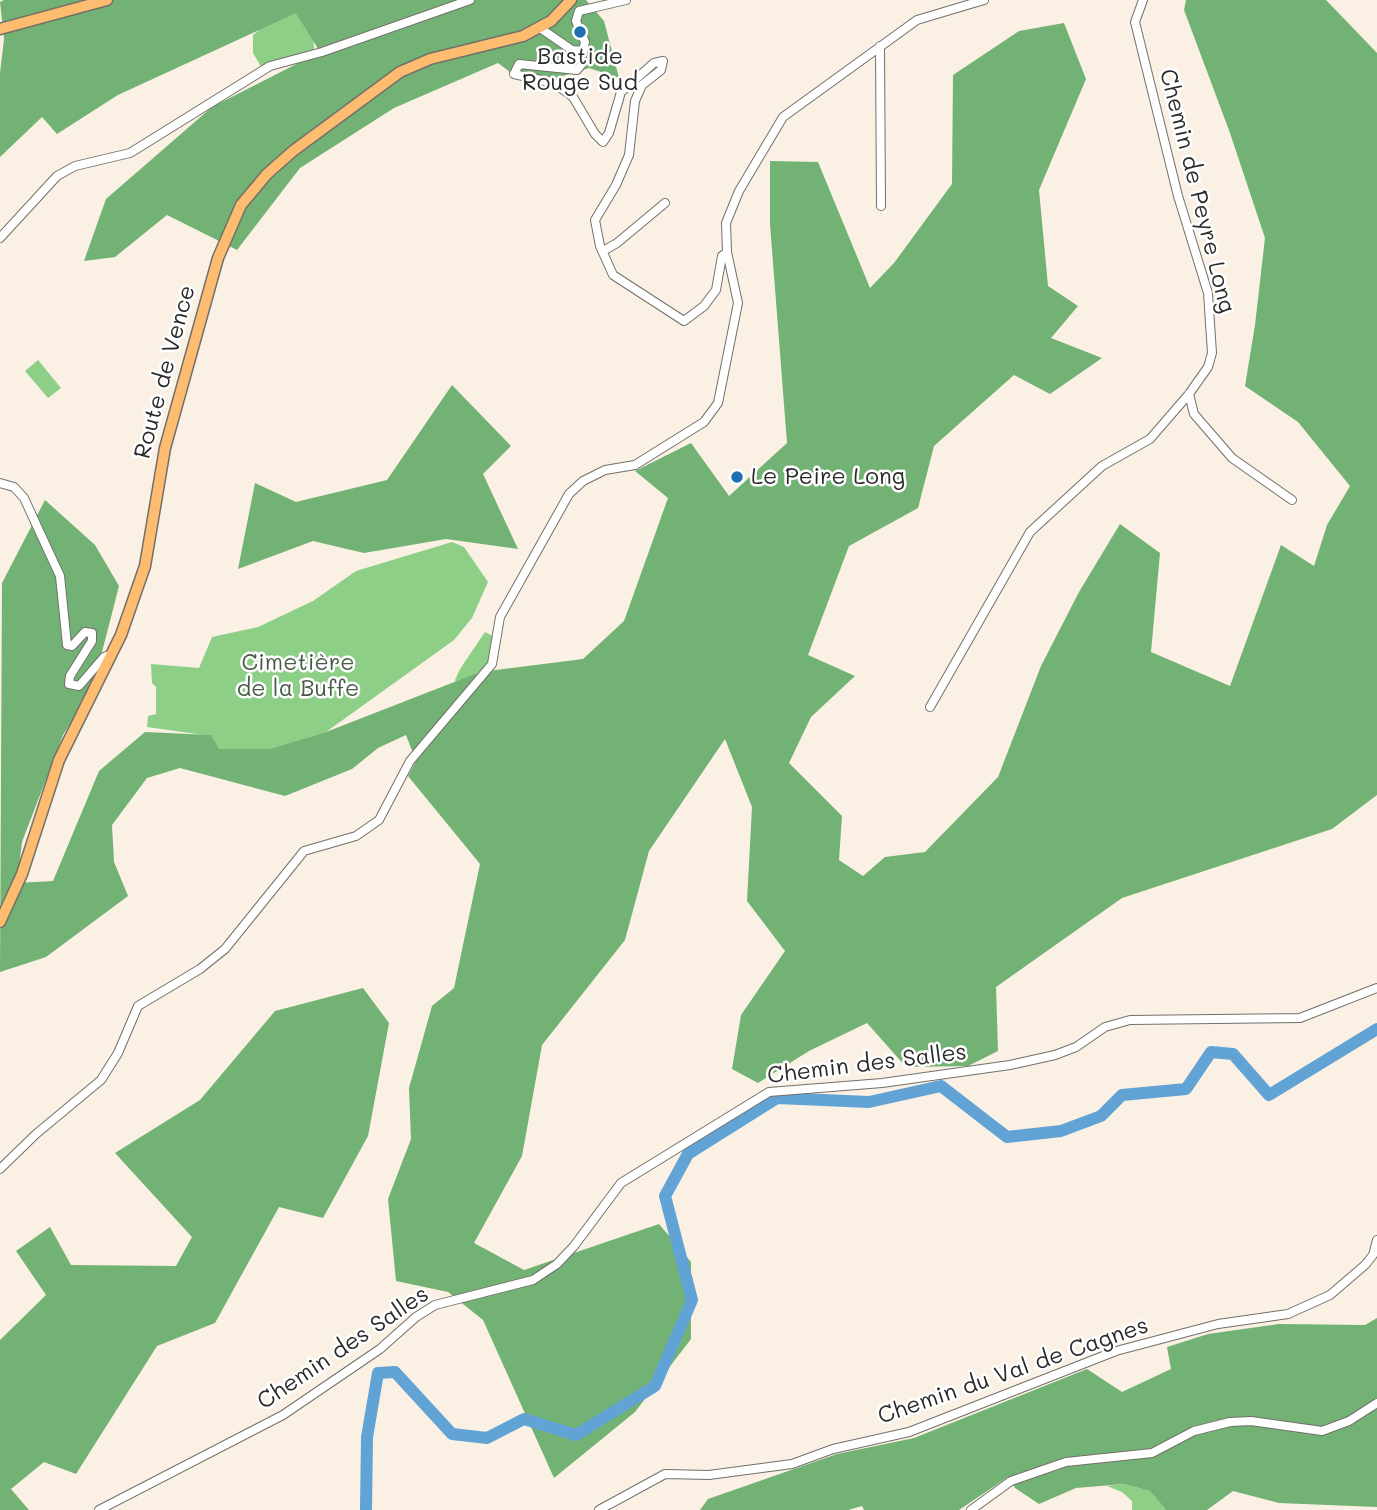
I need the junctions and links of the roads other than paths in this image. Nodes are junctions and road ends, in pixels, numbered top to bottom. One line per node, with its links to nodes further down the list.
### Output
1 (78, 0): 8 (main road)
2 (107, 0): 10 (main road)
3 (470, 0): 15 (street)
4 (571, 0): 9 (main road, Route de Vence)
5 (626, 0): 12 (street)
6 (984, 0): 11 (street)
7 (1143, 0): 18 (street, Chemin de Peyre Long)
8 (0, 22)
9 (540, 28): 12 (street); 21 (main road, Route de Vence)
10 (0, 29)
11 (880, 46): 14 (street); 17 (street)
12 (583, 51): 16 (street)
13 (665, 203): 16 (street)
14 (881, 206)
15 (0, 238)
16 (603, 251): 17 (street)
17 (727, 252): 25 (street)
18 (1189, 394): 20 (street); 22 (street, Chemin de Peyre Long)
19 (0, 483): 21 (street)
20 (1292, 500)
21 (112, 654): 23 (main road, Route de Vence)
22 (930, 707)
23 (0, 922)
24 (1377, 988): 28 (street, Chemin des Salles)
25 (0, 1169)
26 (1377, 1240): 29 (street, Chemin du Val de Cagnes)
27 (1377, 1403): 30 (street)
28 (99, 1510)
29 (599, 1510)
30 (971, 1510)

